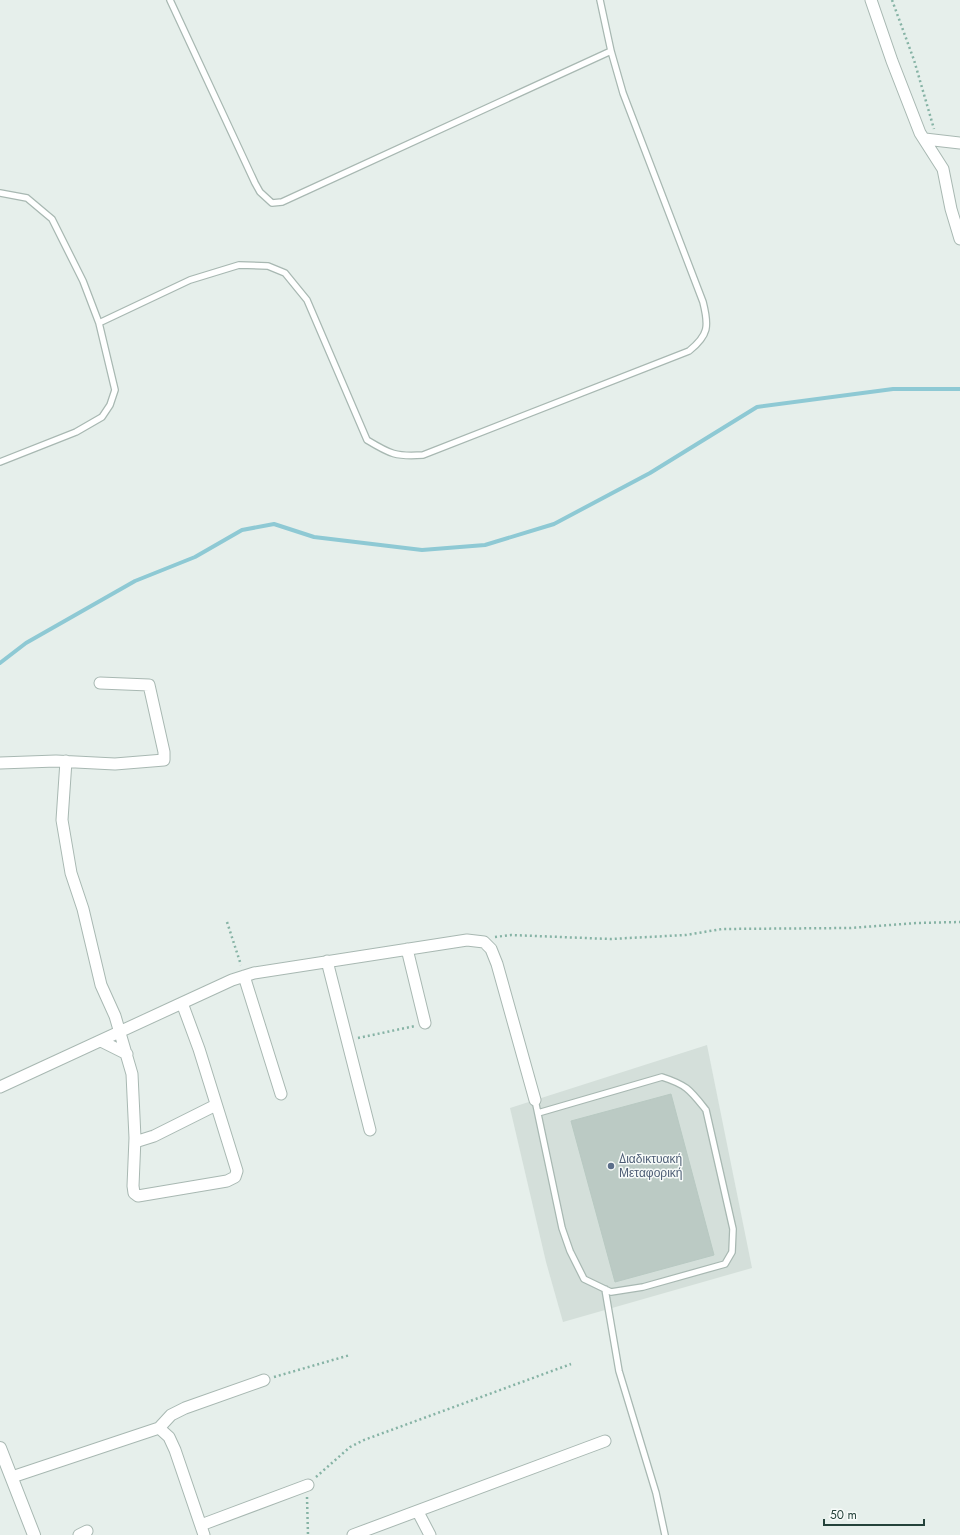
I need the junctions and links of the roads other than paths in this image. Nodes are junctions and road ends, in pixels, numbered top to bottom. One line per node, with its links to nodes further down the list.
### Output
1 (170, 0): 4 (lane)
2 (600, 0): 4 (lane)
3 (871, 0): 5 (street)
4 (611, 51): 9 (lane)
5 (925, 140): 6 (street); 8 (street)
6 (960, 142)
7 (0, 193): 9 (lane)
8 (960, 239)
9 (99, 323): 10 (lane)
10 (0, 462)
11 (100, 683): 12 (street)
12 (66, 761): 13 (street); 19 (street)
13 (0, 763)
14 (407, 949): 15 (street); 18 (street); 24 (street)
15 (326, 961): 16 (street); 27 (street)
16 (244, 976): 17 (street); 23 (street)
17 (182, 1003): 19 (street); 25 (street)
18 (425, 1023)
19 (120, 1033): 20 (street); 21 (street)
20 (101, 1041): 21 (street); 22 (street)
21 (127, 1054): 28 (street)
22 (0, 1087)
23 (281, 1094)
24 (535, 1100): 26 (lane)
25 (216, 1105): 28 (street); 28 (street)
26 (538, 1113): 29 (lane); 29 (lane)
27 (370, 1130)
28 (135, 1142)
29 (605, 1289): 41 (lane)
30 (264, 1380): 31 (street)
31 (159, 1428): 34 (street); 37 (street)
32 (605, 1442): 36 (street)
33 (0, 1448): 34 (street)
34 (12, 1477): 38 (street)
35 (308, 1485): 37 (street)
36 (418, 1512): 39 (street); 40 (street)
37 (203, 1530)
38 (34, 1535)
39 (353, 1535)
40 (430, 1535)
41 (665, 1535)

